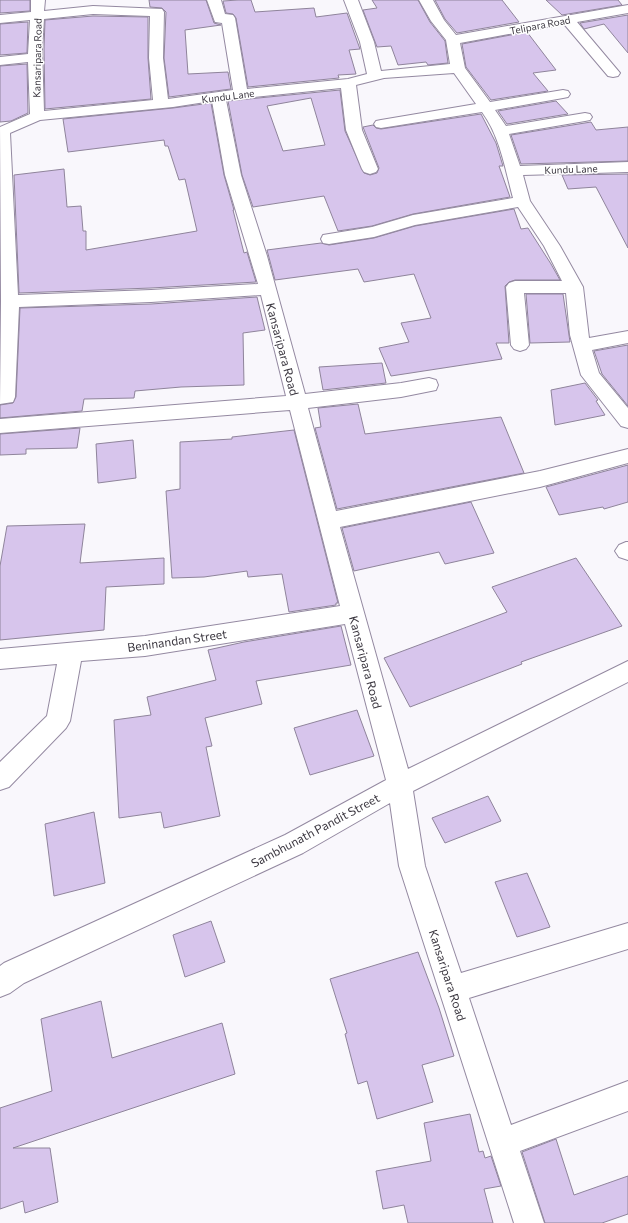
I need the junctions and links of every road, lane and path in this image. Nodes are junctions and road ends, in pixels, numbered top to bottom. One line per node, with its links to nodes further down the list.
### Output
1 (38, 0): 6 (street, Kansaripara Road)
2 (214, 0): 16 (street)
3 (351, 0): 14 (street)
4 (426, 0): 9 (street)
5 (628, 10): 8 (street, Telipara Road)
6 (37, 16): 7 (street); 10 (street, Kansaripara Road); 19 (street)
7 (0, 19)
8 (567, 19): 9 (street, Telipara Road); 13 (street)
9 (453, 40): 12 (street)
10 (35, 57): 11 (street); 21 (street, Kansaripara Road)
11 (0, 61)
12 (458, 68): 14 (street, Kundu Lane); 20 (street)
13 (613, 73)
14 (375, 76): 15 (street, Kundu Lane)
15 (348, 83): 16 (street, Kundu Lane); 27 (street)
16 (241, 94): 18 (street, Kundu Lane)
17 (563, 94): 20 (street)
18 (218, 96): 19 (street, Kundu Lane); 32 (street, Kansaripara Road)
19 (161, 104): 21 (street, Kundu Lane)
20 (486, 106): 23 (street); 24 (street)
21 (37, 116): 25 (street, Kundu Lane)
22 (585, 117): 24 (street)
23 (381, 124)
24 (500, 131): 28 (street)
25 (1, 132): 33 (street)
26 (628, 167): 28 (street, Kundu Lane)
27 (370, 169)
28 (513, 171): 29 (street)
29 (522, 201): 30 (street); 31 (street)
30 (329, 239)
31 (574, 287): 35 (street); 36 (street)
32 (267, 289): 33 (street); 39 (street, Kansaripara Road)
33 (10, 301): 38 (street)
34 (628, 337): 36 (street)
35 (520, 345)
36 (582, 346): 40 (street)
37 (429, 385): 39 (street)
38 (0, 397)
39 (298, 402): 41 (street); 43 (street, Kansaripara Road)
40 (628, 421)
41 (0, 426)
42 (628, 456): 43 (street)
43 (328, 521): 44 (street, Kansaripara Road)
44 (353, 613): 45 (street, Beninandan Street); 49 (street, Kansaripara Road)
45 (71, 652): 46 (street, Beninandan Street); 48 (street)
46 (0, 659)
47 (628, 671): 49 (street, Sambhunath Pandit Street)
48 (0, 779)
49 (400, 785): 51 (street, Sambhunath Pandit Street); 52 (street, Kansaripara Road)
50 (628, 936): 52 (street)
51 (0, 983)
52 (453, 989): 54 (street, Kansaripara Road)
53 (628, 1096): 54 (street)
54 (511, 1154): 55 (street, Kansaripara Road)
55 (529, 1223)

